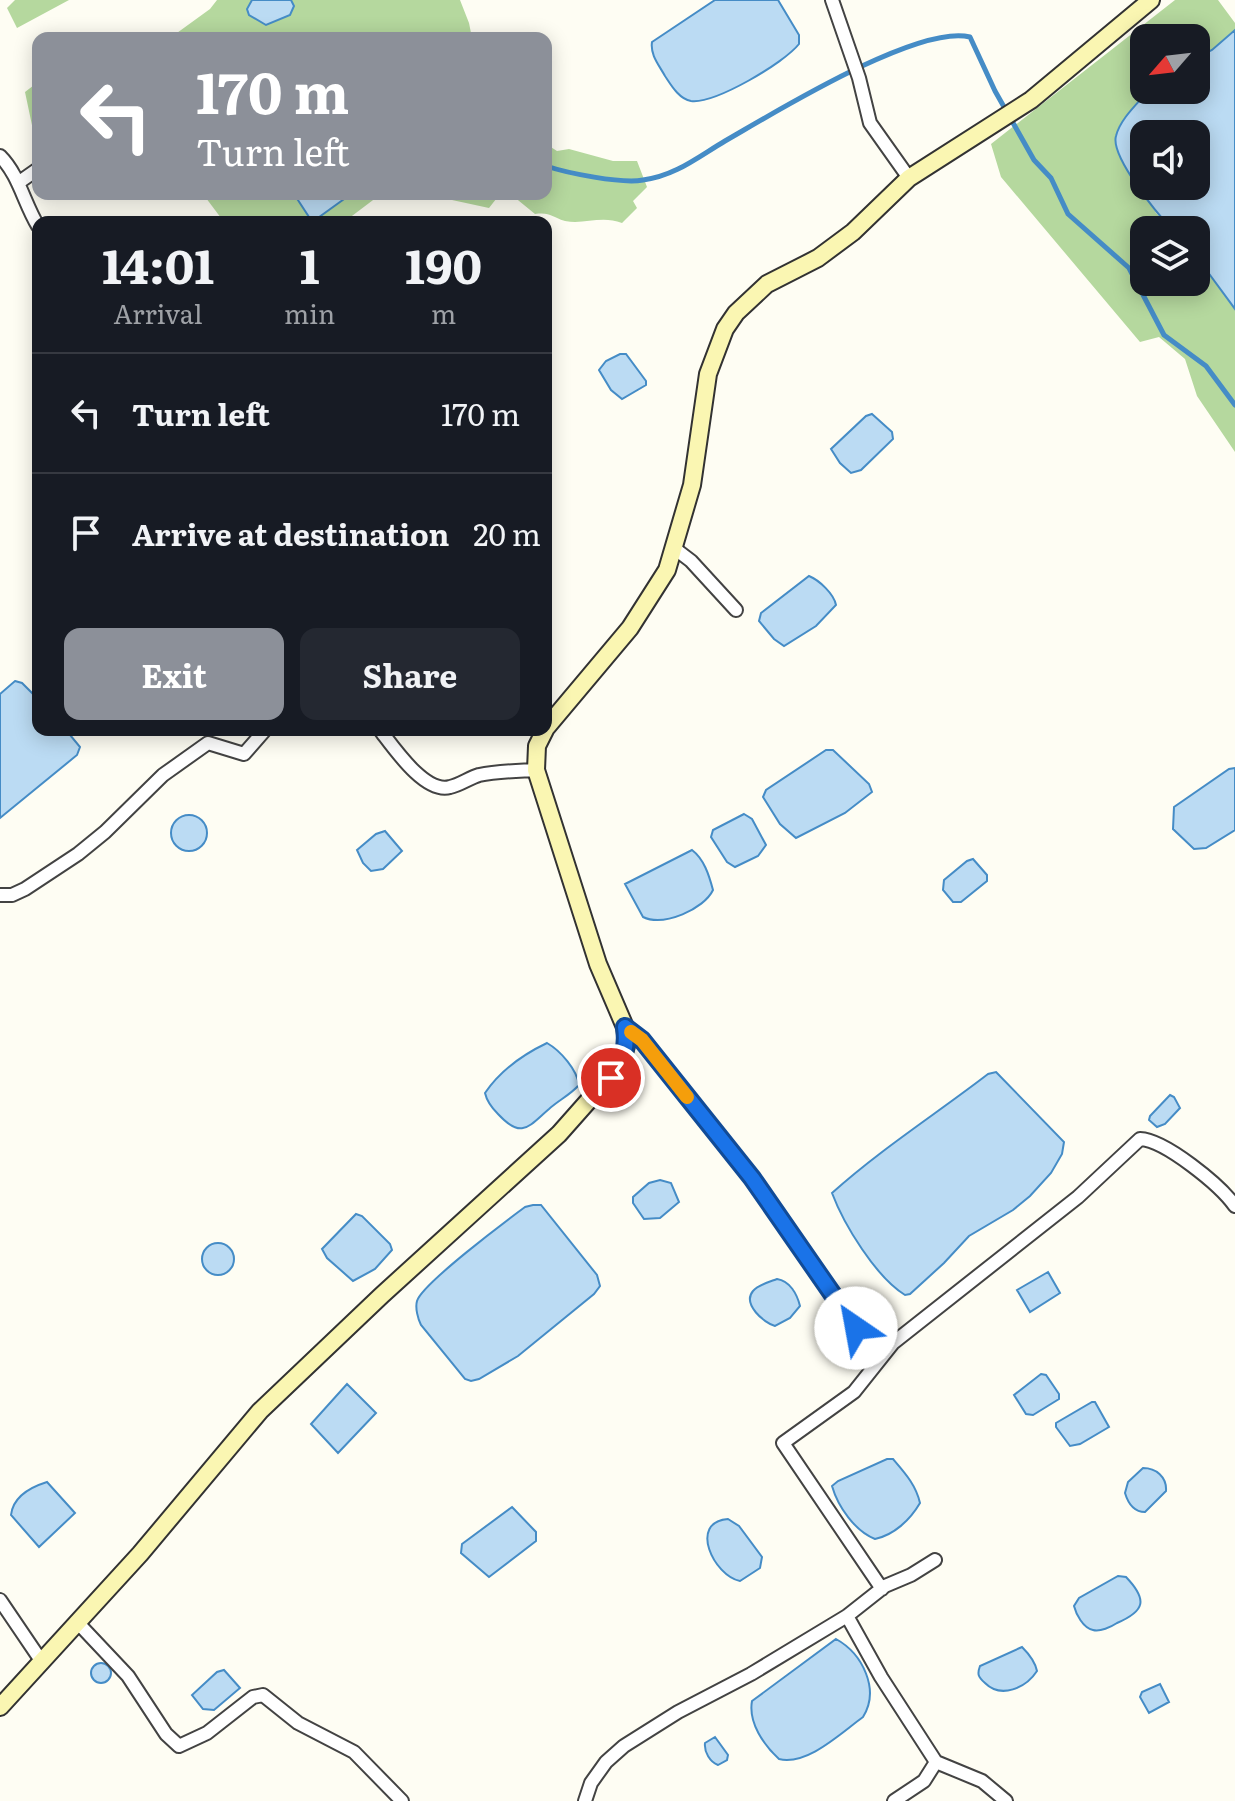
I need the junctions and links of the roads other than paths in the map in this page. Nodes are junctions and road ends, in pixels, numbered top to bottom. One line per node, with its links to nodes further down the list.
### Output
1 (832, 0): 5 (street)
2 (1151, 0): 5 (main road)
3 (0, 156): 6 (street)
4 (32, 173): 6 (street)
5 (909, 178): 8 (main road)
6 (18, 183): 7 (street)
7 (33, 216)
8 (674, 548): 9 (street); 10 (main road)
9 (736, 610)
10 (552, 721)
11 (260, 736): 15 (street)
12 (385, 736): 14 (street)
13 (542, 736): 14 (main road)
14 (536, 770): 16 (main road)
15 (0, 895)
16 (625, 1027): 18 (street); 23 (main road)
17 (1235, 1206): 18 (street)
18 (879, 1360): 20 (street)
19 (935, 1560): 20 (street)
20 (882, 1589): 22 (street)
21 (0, 1600): 24 (street)
22 (847, 1616): 26 (street); 28 (street)
23 (78, 1623): 24 (main road); 27 (street)
24 (42, 1662): 25 (main road)
25 (0, 1707)
26 (936, 1762): 29 (street); 30 (street)
27 (402, 1801)
28 (585, 1801)
29 (894, 1801)
30 (1006, 1801)

